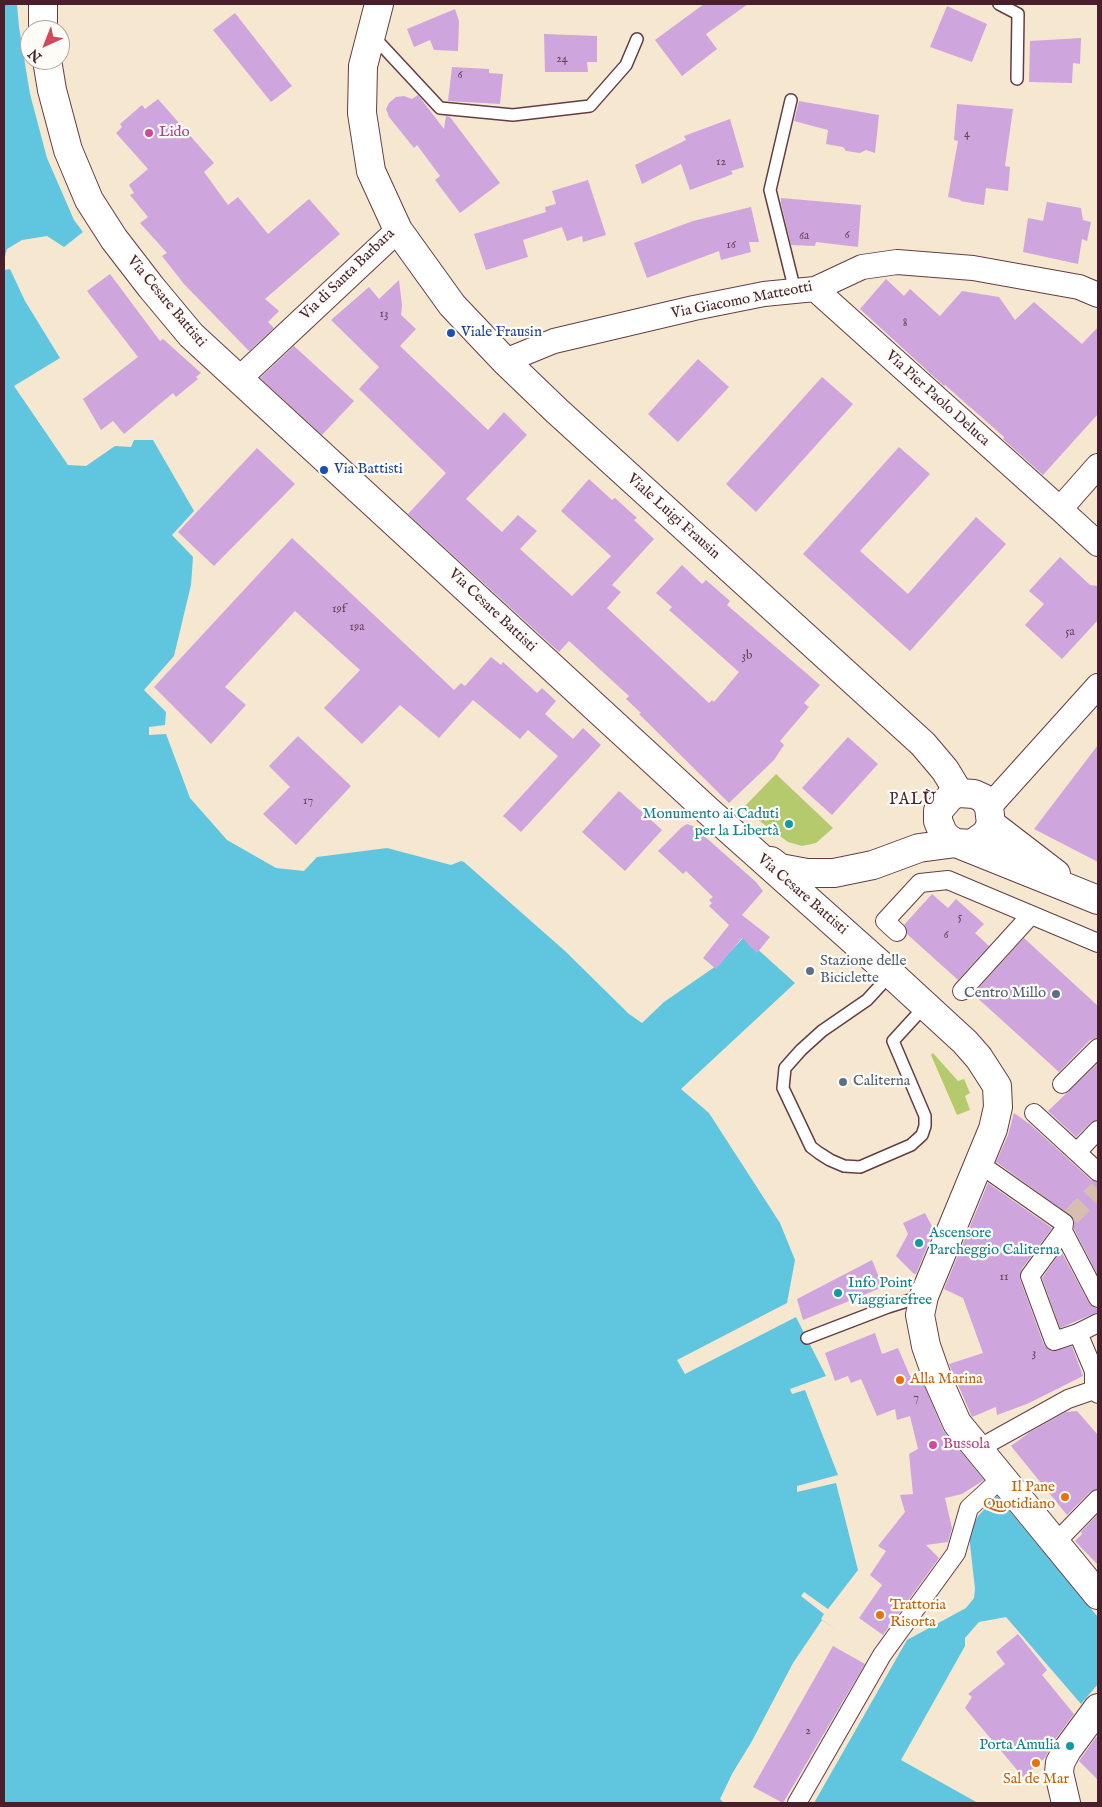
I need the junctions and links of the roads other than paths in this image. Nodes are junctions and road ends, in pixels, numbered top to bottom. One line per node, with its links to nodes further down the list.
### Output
1 (43, 4): 4 (main road)
2 (379, 4): 5 (main road, Via di Santa Barbara)
3 (999, 4): 8 (lane)
4 (43, 20)
5 (371, 33): 6 (lane); 10 (main road, Via di Santa Barbara)
6 (637, 39)
7 (49, 70): 14 (main road, Via Cesare Battisti)
8 (1017, 79)
9 (791, 100): 11 (lane)
10 (398, 230): 13 (main road, Viale Luigi Frausin); 14 (street, Via di Santa Barbara)
11 (805, 290): 12 (street, Via Giacomo Matteotti); 13 (street, Via Giacomo Matteotti); 16 (street, Via Pier Paolo Deluca)
12 (1098, 295)
13 (505, 361): 19 (main road, Viale Luigi Frausin)
14 (239, 380): 21 (main road, Via Cesare Battisti)
15 (1098, 466): 16 (street)
16 (1060, 509): 17 (street, Via Pier Paolo Deluca)
17 (1097, 537)
18 (1098, 686): 20 (street)
19 (959, 793): 20 (main road); 22 (main road)
20 (990, 815): 22 (main road); 23 (main road)
21 (737, 838): 22 (main road); 27 (main road, Via Cesare Battisti)
22 (956, 843): 23 (main road)
23 (1090, 897)
24 (1031, 915): 25 (street); 26 (street); 28 (street)
25 (897, 932)
26 (1098, 943)
27 (891, 974): 29 (main road, Via Cesare Battisti); 29 (lane)
28 (962, 991)
29 (925, 1006): 38 (main road, Via Cesare Battisti)
30 (1098, 1048): 31 (street)
31 (1062, 1084)
32 (1034, 1113): 34 (street)
33 (1098, 1130): 34 (street)
34 (1077, 1152): 36 (street)
35 (987, 1168): 37 (street)
36 (1098, 1172)
37 (1066, 1224): 39 (street); 41 (street)
38 (924, 1296): 42 (lane); 44 (main road)
39 (1098, 1298)
40 (1098, 1323): 41 (street)
41 (1078, 1332): 43 (street)
42 (807, 1338)
43 (1096, 1392): 44 (street)
44 (978, 1449): 45 (main road)
45 (1002, 1488): 48 (main road); 50 (street)
46 (1098, 1500): 47 (street)
47 (1062, 1536)
48 (1098, 1595)
49 (1098, 1708): 51 (main road)
50 (797, 1803)
51 (1066, 1803)

